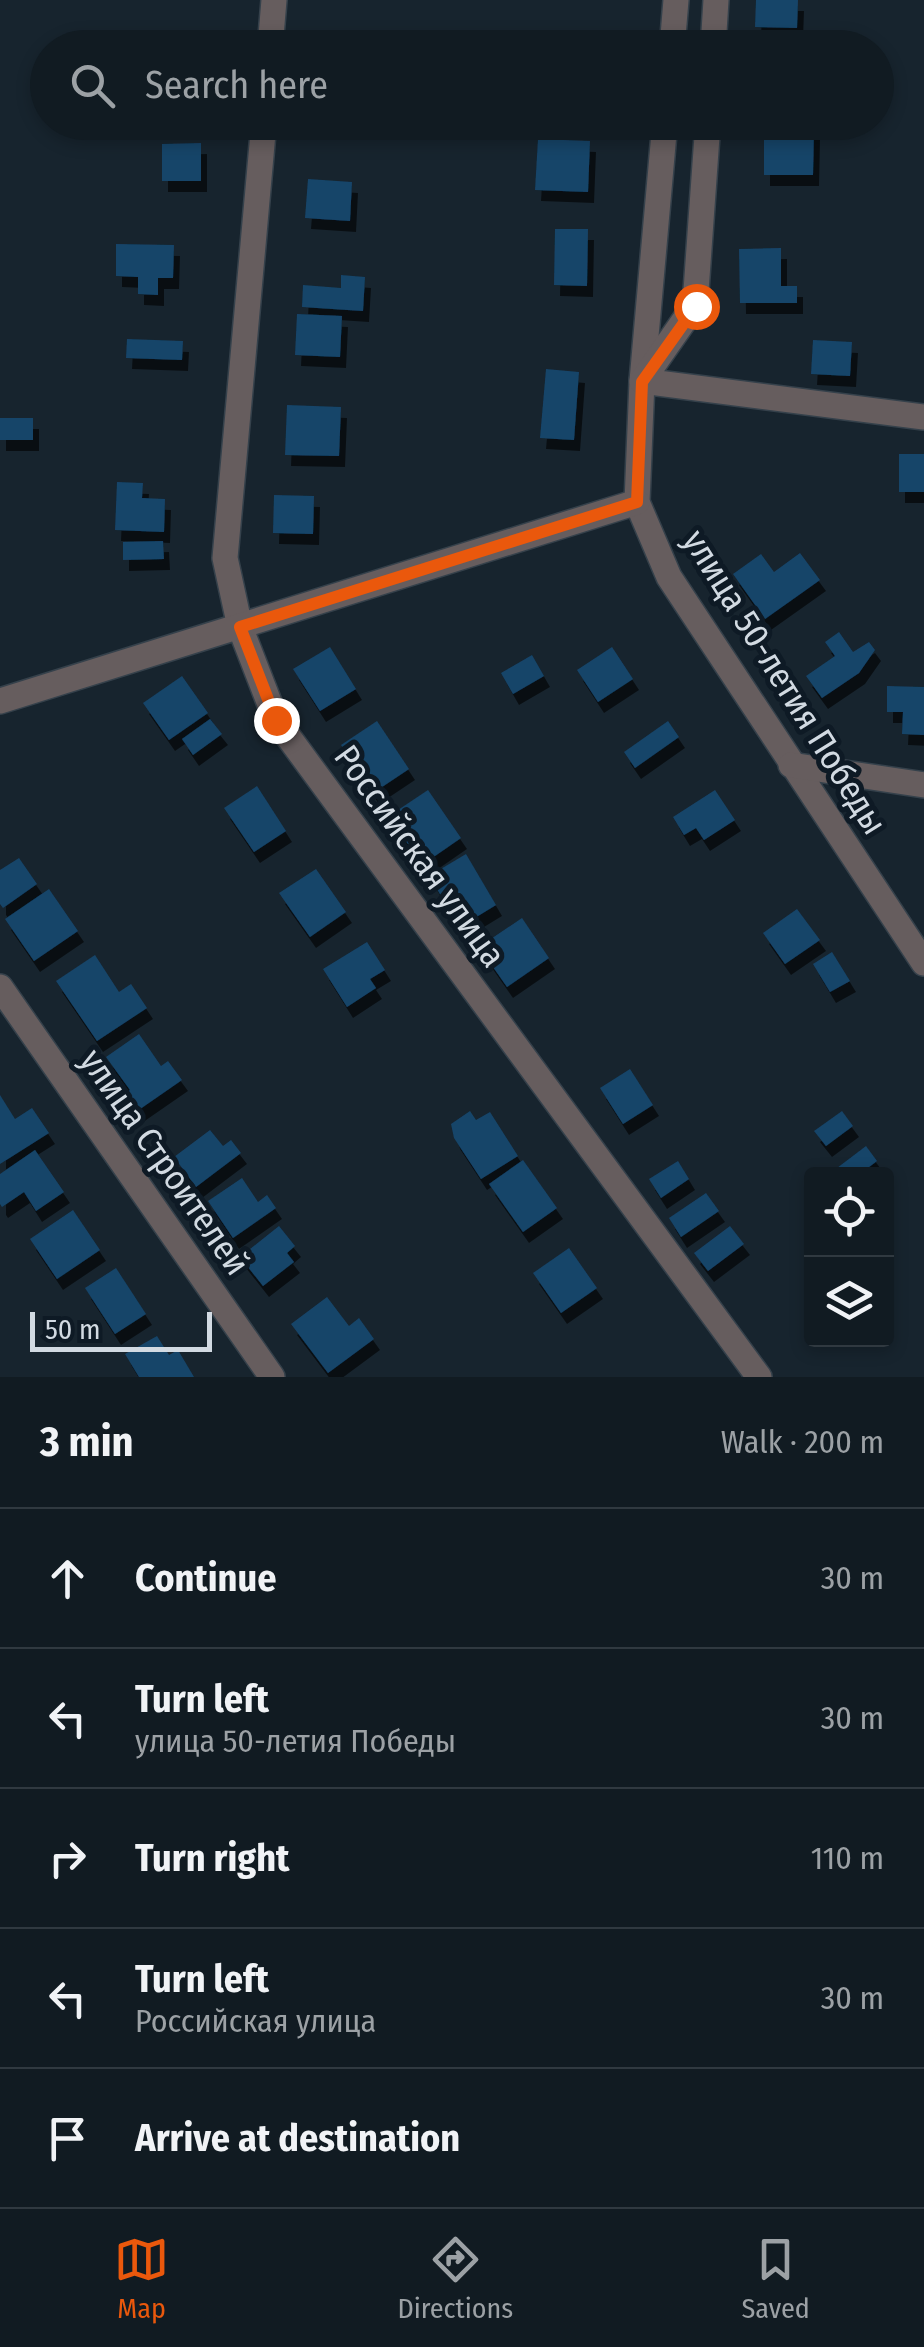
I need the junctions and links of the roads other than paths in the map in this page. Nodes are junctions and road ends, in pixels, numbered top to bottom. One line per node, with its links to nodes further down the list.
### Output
1 (274, 0): 4 (street)
2 (676, 0): 5 (street)
3 (716, 0): 6 (street)
4 (272, 30)
5 (674, 30)
6 (714, 30)
7 (262, 140): 13 (street, Российская улица)
8 (663, 140): 10 (street, улица 50-летия Победы)
9 (707, 140): 10 (street)
10 (642, 382): 11 (street); 12 (street, улица 50-летия Победы)
11 (924, 417)
12 (637, 502): 13 (street); 15 (street, улица 50-летия Победы)
13 (240, 627): 14 (street); 20 (street, Российская улица)
14 (0, 701)
15 (791, 765): 16 (street); 17 (street, улица 50-летия Победы)
16 (924, 785)
17 (924, 963)
18 (0, 987): 19 (street, улица Строителей)
19 (272, 1377)
20 (760, 1377)

